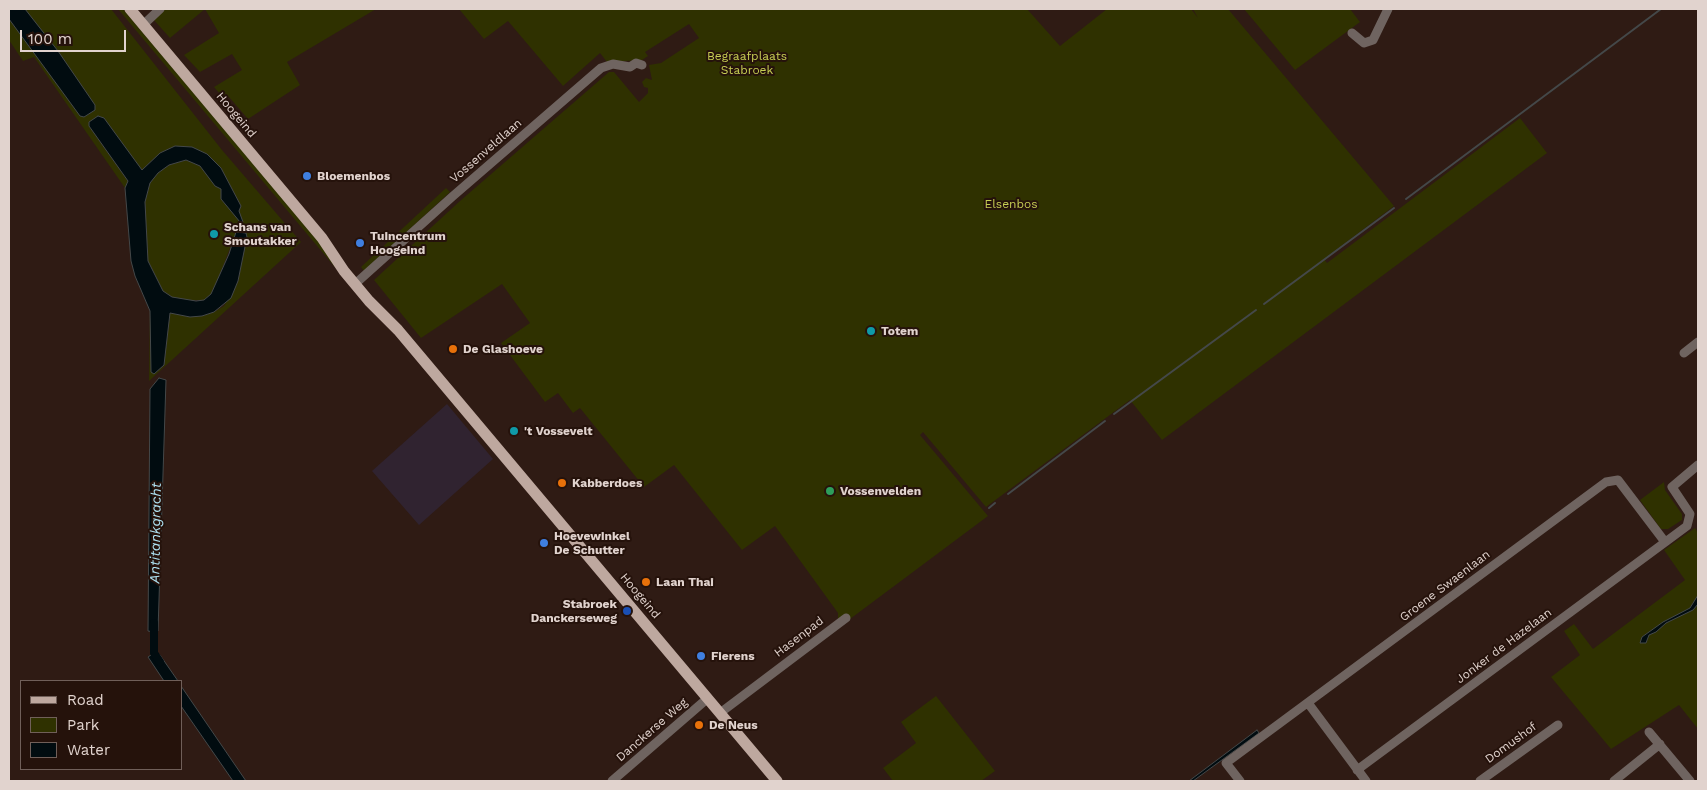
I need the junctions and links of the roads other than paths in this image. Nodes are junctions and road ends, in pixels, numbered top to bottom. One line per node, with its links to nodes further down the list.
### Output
1 (130, 9): 4 (main road, Hoogeind)
2 (160, 9): 4 (street)
3 (1388, 9): 5 (street)
4 (143, 24): 7 (main road, Hoogeind)
5 (1352, 33)
6 (642, 65): 7 (street, Vossenveldlaan)
7 (358, 282): 13 (main road, Hoogeind)
8 (1698, 342): 9 (street)
9 (1684, 353)
10 (1698, 465): 11 (street, Jonker de Hazelaan)
11 (1665, 542): 14 (street, Groene Swaenlaan); 19 (street, Jonker de Hazelaan)
12 (846, 618): 15 (street, Hasenpad)
13 (708, 698): 15 (main road, Hoogeind); 20 (street, Danckerse Weg)
14 (1308, 703): 19 (street); 22 (street, Groene Swaenlaan)
15 (720, 713): 21 (main road, Hoogeind)
16 (1558, 725): 24 (street, Domushof)
17 (1649, 732): 18 (street)
18 (1660, 744): 25 (street); 26 (street)
19 (1357, 770): 23 (street)
20 (612, 781)
21 (777, 781)
22 (1240, 781)
23 (1366, 781)
24 (1480, 781)
25 (1614, 781)
26 (1690, 781)

